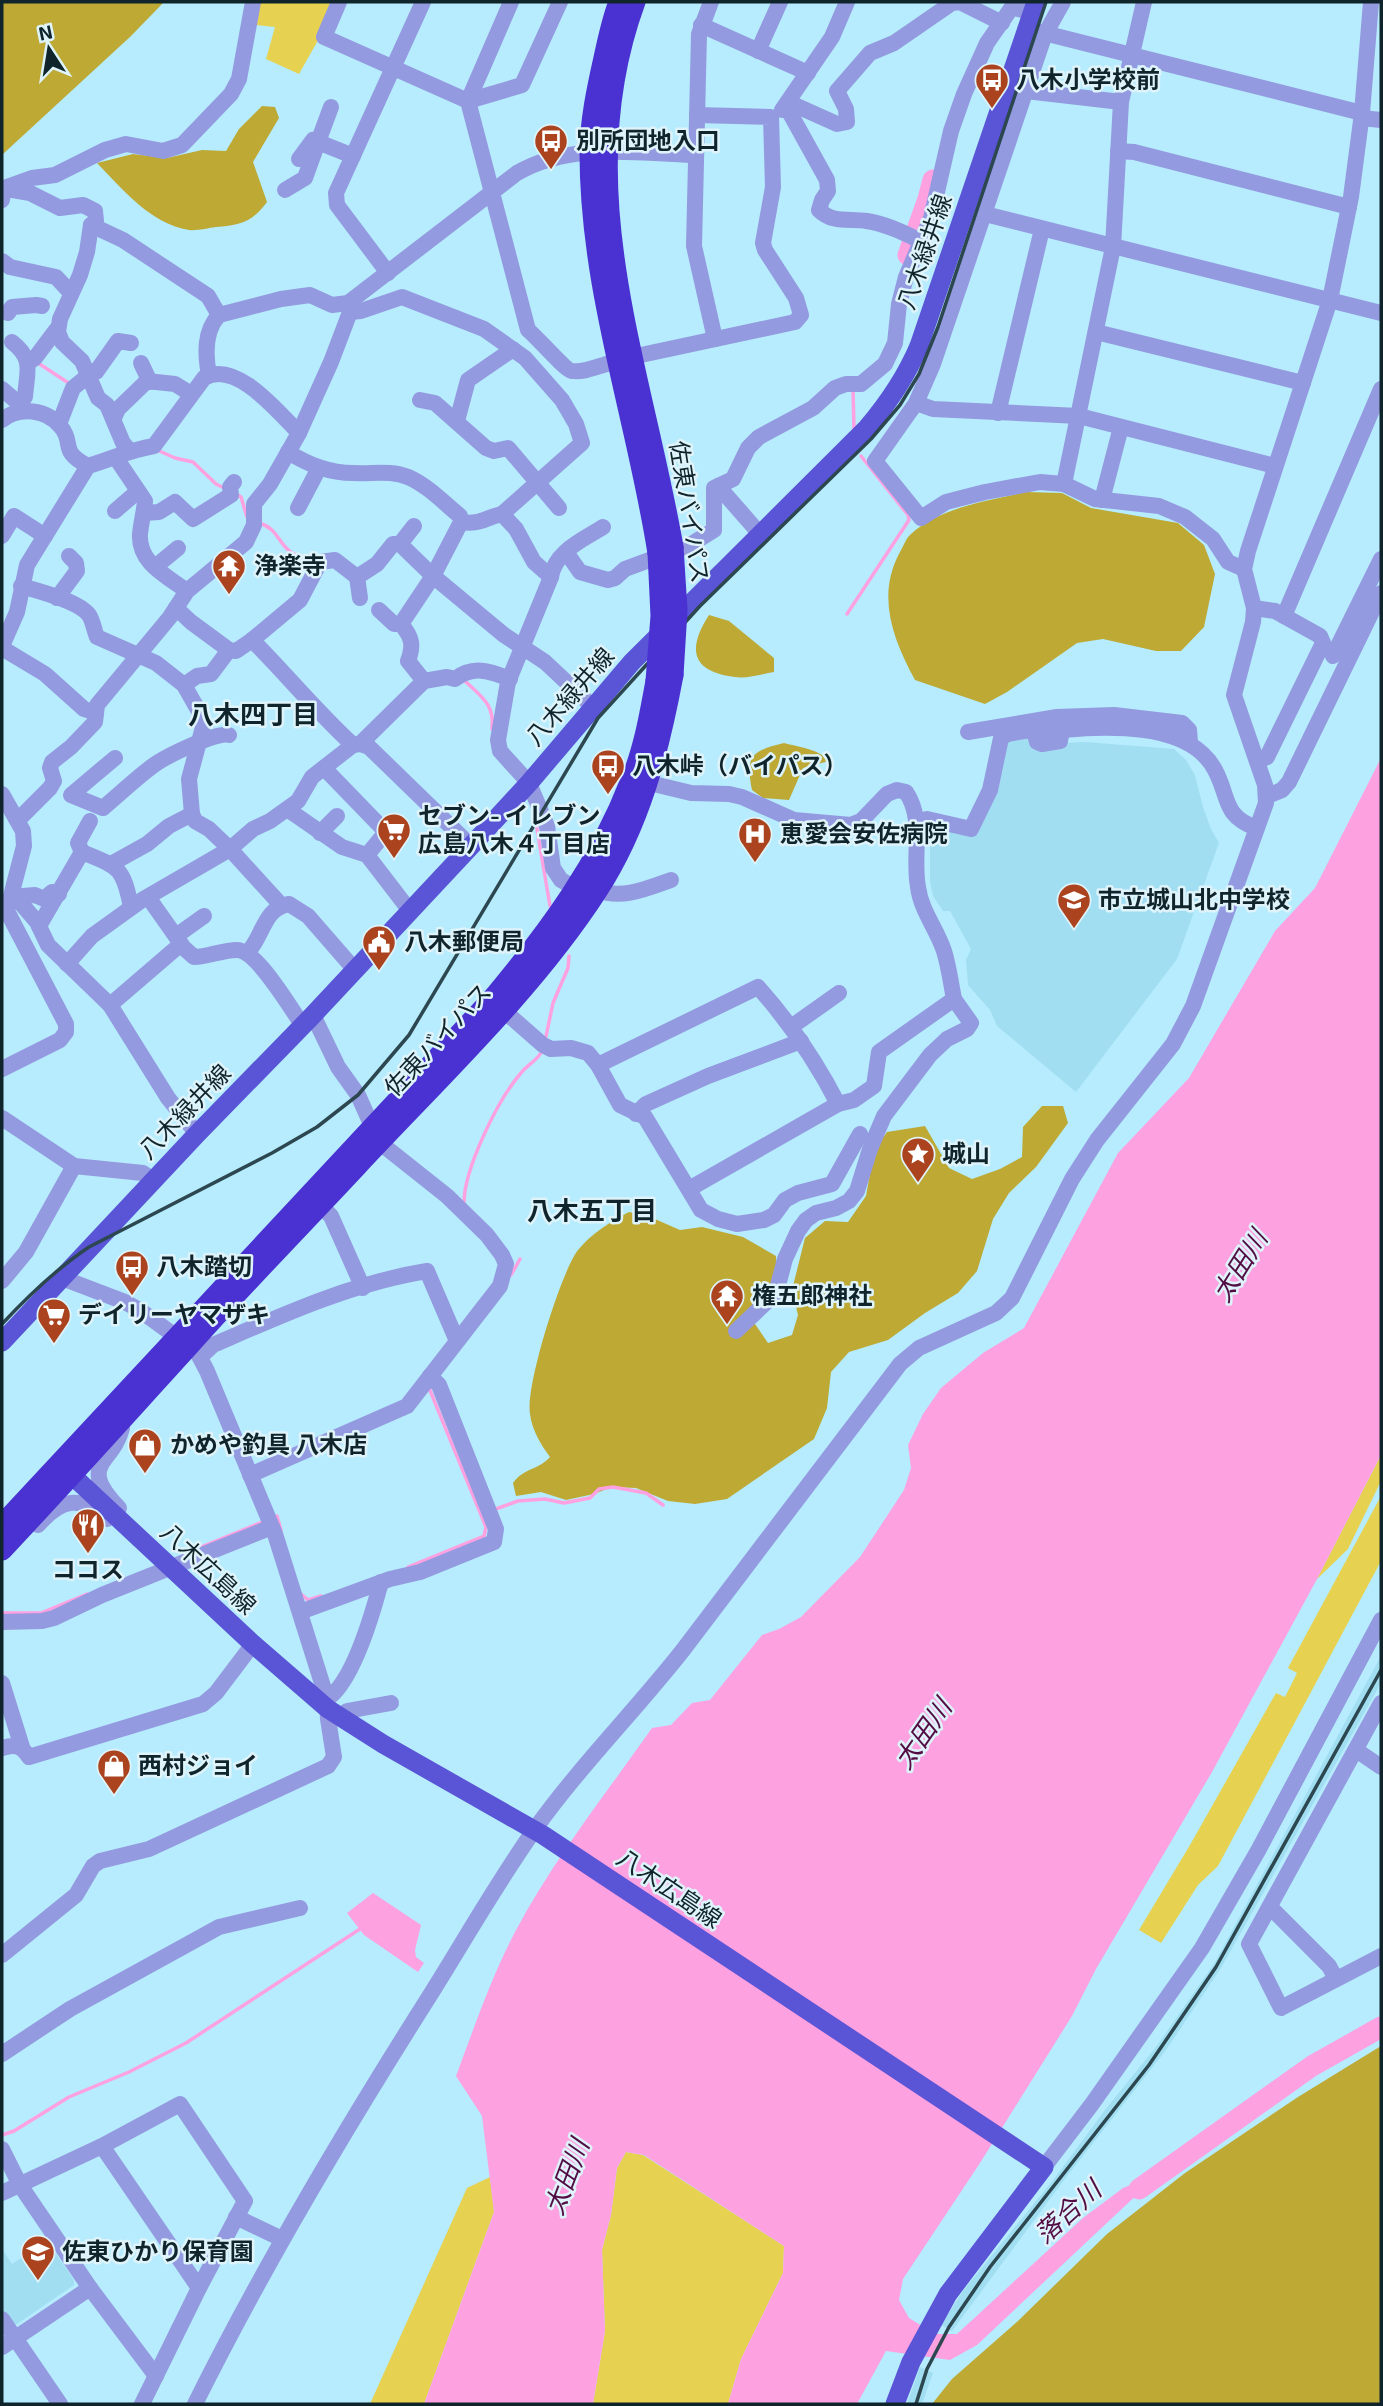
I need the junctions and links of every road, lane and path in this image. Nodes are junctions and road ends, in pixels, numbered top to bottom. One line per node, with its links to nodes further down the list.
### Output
1 (253, 2): 39 (street)
2 (340, 2): 20 (street)
3 (423, 2): 20 (street)
4 (511, 2): 23 (street)
5 (560, 2): 23 (street)
6 (619, 2): 33 (highway, 佐東バイパス)
7 (635, 2): 33 (highway, 佐東バイパス)
8 (711, 2): 16 (street)
9 (780, 2): 18 (street)
10 (847, 2): 21 (street)
11 (1063, 2): 14 (street)
12 (1144, 2): 19 (street)
13 (1371, 2): 17 (street)
14 (1035, 19): 15 (street); 19 (street); 22 (street); 102 (main road, 八木緑井線)
15 (1002, 23): 25 (street); 44 (street)
16 (701, 26): 18 (street); 27 (street)
17 (1376, 37): 28 (street)
18 (758, 51): 21 (street)
19 (1133, 56): 24 (street); 28 (street)
20 (394, 68): 23 (street); 35 (street)
21 (808, 72): 25 (street)
22 (1026, 91): 24 (street); 41 (street)
23 (468, 101): 38 (street)
24 (1121, 102): 32 (street)
25 (787, 104): 29 (street); 44 (street)
26 (331, 107): 31 (street)
27 (697, 115): 29 (street); 34 (street)
28 (1362, 116): 30 (street); 40 (street)
29 (771, 117): 56 (street)
30 (1381, 120)
31 (318, 142): 35 (street); 36 (street); 37 (street)
32 (1118, 151): 40 (street); 45 (street)
33 (598, 152): 34 (street); 38 (street); 144 (highway, 佐東バイパス, bridge)
34 (696, 155): 56 (street)
35 (353, 156): 47 (street)
36 (299, 159)
37 (285, 190)
38 (491, 193): 47 (street); 63 (street)
39 (3, 194): 42 (street)
40 (1349, 207): 49 (street)
41 (985, 214): 43 (street); 72 (street)
42 (90, 225): 48 (street); 53 (street)
43 (1042, 229): 45 (street); 74 (street)
44 (916, 239): 89 (street)
45 (1113, 247): 49 (street); 55 (street)
46 (2, 261): 48 (street)
47 (388, 273): 50 (street)
48 (71, 293): 54 (street)
49 (1330, 300): 52 (street); 67 (street)
50 (349, 308): 53 (street); 59 (street); 81 (street)
51 (8, 313): 54 (street)
52 (1381, 313)
53 (219, 315): 65 (street)
54 (59, 325): 61 (street); 64 (street)
55 (1096, 332): 67 (street); 75 (street)
56 (715, 339): 60 (street)
57 (12, 342): 61 (street)
58 (131, 343): 64 (street)
59 (513, 349): 78 (street); 87 (street)
60 (641, 355)
61 (32, 360): 73 (street)
62 (141, 363): 66 (street)
63 (610, 363)
64 (89, 375): 76 (street); 79 (street)
65 (209, 375): 70 (street); 81 (street)
66 (150, 382): 70 (street); 76 (street)
67 (1303, 383): 85 (street)
68 (2, 389): 73 (street)
69 (1381, 389): 122 (street)
70 (191, 394): 83 (street)
71 (420, 400): 78 (street)
72 (916, 403): 74 (street); 88 (street)
73 (22, 407): 77 (street); 79 (street)
74 (998, 413): 75 (street)
75 (1079, 416): 80 (street); 88 (street)
76 (114, 418): 83 (street)
77 (2, 420)
78 (457, 421): 87 (street)
79 (59, 424): 84 (street)
80 (1121, 427): 85 (street); 91 (street)
81 (299, 433): 82 (street)
82 (288, 452): 86 (street); 95 (street)
83 (122, 454): 84 (street); 90 (street)
84 (88, 466): 103 (street)
85 (1275, 466): 110 (street)
86 (319, 468): 92 (street); 98 (street)
87 (538, 482): 93 (street); 97 (street)
88 (1064, 484): 91 (street)
89 (718, 486): 102 (street); 106 (street)
90 (138, 491): 94 (street); 96 (street)
91 (1102, 500): 110 (street)
92 (298, 508)
93 (559, 508)
94 (115, 511)
95 (253, 511): 96 (street); 115 (street)
96 (144, 513): 109 (street)
97 (502, 514): 98 (street); 113 (street)
98 (461, 522): 111 (street)
99 (4, 526): 103 (street)
100 (414, 526): 104 (street)
101 (603, 527): 106 (street)
102 (760, 534): 134 (main road, 八木緑井線)
103 (45, 536): 114 (street)
104 (400, 544): 111 (street); 112 (street)
105 (178, 548): 109 (street)
106 (566, 552): 113 (street)
107 (69, 556): 117 (street)
108 (1381, 559): 130 (street)
109 (155, 567): 115 (street)
110 (1244, 569): 120 (street)
111 (433, 576): 124 (street); 126 (street)
112 (357, 577): 118 (street); 125 (street)
113 (551, 577): 126 (street)
114 (21, 586): 117 (street); 123 (street)
115 (187, 591): 119 (street)
116 (1381, 593): 149 (street)
117 (57, 598): 129 (street)
118 (360, 598)
119 (176, 608): 128 (street); 129 (street)
120 (1254, 608): 122 (street); 143 (street)
121 (379, 610): 124 (street)
122 (1284, 616): 143 (street)
123 (7, 620): 127 (street)
124 (401, 624): 132 (street)
125 (252, 640): 128 (street); 140 (street)
126 (522, 646): 131 (street); 134 (street)
127 (2, 647): 135 (street)
128 (229, 650): 133 (street)
129 (136, 656): 133 (street); 135 (street)
130 (1333, 656)
131 (510, 678): 132 (street); 145 (street)
132 (424, 681): 140 (street)
133 (184, 685): 138 (street)
134 (593, 707): 145 (main road, 八木緑井線)
135 (96, 713): 146 (street)
136 (968, 732): 139 (street)
137 (229, 735): 138 (street)
138 (200, 741): 148 (street); 151 (street)
139 (1190, 742): 155 (street); 156 (street)
140 (356, 745): 142 (street); 158 (street)
141 (115, 758): 148 (street)
142 (324, 768): 150 (street); 161 (street)
143 (1260, 769): 149 (street)
144 (640, 781): 155 (street); 164 (highway, 佐東バイパス)
145 (530, 783): 158 (main road, 八木緑井線); 164 (street)
146 (51, 785): 148 (street); 153 (street)
147 (2, 794): 153 (street)
148 (71, 795)
149 (1267, 796): 156 (street)
150 (287, 808): 157 (street); 159 (street)
151 (192, 814): 159 (street); 162 (street)
152 (337, 816): 157 (street)
153 (18, 820): 166 (street)
154 (90, 821): 160 (street)
155 (916, 821): 178 (street)
156 (1256, 828): 225 (street)
157 (320, 833): 161 (street)
158 (471, 846): 170 (main road, 八木緑井線)
159 (230, 849): 167 (street); 168 (street)
160 (82, 852): 162 (street); 165 (street)
161 (367, 856): 170 (street)
162 (111, 864): 169 (street)
163 (671, 880): 164 (street)
164 (588, 889): 180 (highway, 佐東バイパス); 190 (highway, 佐東バイパス)
165 (59, 894): 166 (street); 172 (street)
166 (11, 897): 172 (street); 185 (street)
167 (148, 897): 169 (street); 173 (street)
168 (281, 905): 174 (street); 176 (street)
169 (131, 907): 175 (street)
170 (410, 911): 176 (main road, 八木緑井線)
171 (204, 916): 173 (street)
172 (39, 926): 175 (street)
173 (178, 940): 174 (street); 179 (street)
174 (247, 953): 181 (street)
175 (67, 964): 179 (street)
176 (355, 970): 181 (main road, 八木緑井線)
177 (839, 993): 182 (street)
178 (954, 999): 186 (street); 199 (street)
179 (110, 1005): 189 (street)
180 (503, 1010): 184 (street); 190 (highway, 佐東バイパス)
181 (308, 1021): 189 (main road, 八木緑井線); 190 (street)
182 (791, 1027): 183 (street); 184 (street)
183 (801, 1041): 186 (street); 187 (street)
184 (598, 1065): 187 (street)
185 (2, 1069)
186 (838, 1104): 194 (street)
187 (636, 1114): 194 (street)
188 (2, 1118): 192 (street)
189 (197, 1134): 193 (main road, 八木緑井線)
190 (376, 1134): 195 (highway, 佐東バイパス); 200 (street); 202 (highway, 佐東バイパス)
191 (860, 1135): 194 (street)
192 (74, 1166): 193 (street); 197 (street)
193 (153, 1180): 196 (main road, 八木緑井線)
194 (689, 1189)
195 (320, 1205): 198 (street); 202 (highway, 佐東バイパス)
196 (62, 1278): 201 (main road, 八木緑井線); 202 (street)
197 (2, 1281)
198 (363, 1288): 200 (street); 202 (street)
199 (736, 1331)
200 (457, 1341): 203 (street)
201 (2, 1342)
202 (188, 1346): 204 (highway, 佐東バイパス); 205 (highway, 佐東バイパス); 206 (street)
203 (430, 1376): 206 (street); 212 (street)
204 (125, 1416): 205 (highway, 佐東バイパス); 209 (street)
205 (66, 1469): 207 (highway, 佐東バイパス); 209 (main road, 八木広島線); 210 (highway, 佐東バイパス)
206 (250, 1475): 208 (street)
207 (2, 1525)
208 (272, 1527): 211 (street); 213 (street)
209 (131, 1531): 210 (street); 211 (main road, 八木広島線)
210 (2, 1550)
211 (170, 1567): 215 (street); 216 (main road, 八木広島線)
212 (381, 1582): 213 (street); 220 (street)
213 (300, 1612): 220 (street)
214 (1381, 1620): 234 (street)
215 (2, 1622)
216 (253, 1644): 220 (main road, 八木広島線); 221 (street)
217 (2, 1683): 221 (street)
218 (391, 1703): 220 (street)
219 (1381, 1703): 223 (street)
220 (332, 1708): 225 (main road, 八木広島線); 228 (street)
221 (22, 1747): 222 (street)
222 (2, 1748)
223 (1356, 1750): 224 (street); 226 (street)
224 (1381, 1767)
225 (534, 1830): 234 (main road, 八木広島線); 238 (street)
226 (1270, 1907): 230 (street); 230 (street)
227 (300, 1908): 231 (street)
228 (2, 1955)
229 (1381, 1956): 230 (street)
230 (1336, 1979)
231 (2, 2054)
232 (102, 2146): 235 (street); 237 (street); 240 (street)
233 (2, 2149): 235 (street)
234 (1036, 2162): 247 (main road)
235 (16, 2179): 236 (street); 239 (street)
236 (2, 2193)
237 (236, 2217): 238 (street); 240 (street)
238 (282, 2239): 246 (street)
239 (90, 2288): 242 (street); 243 (street)
240 (199, 2288): 243 (street)
241 (2, 2319): 242 (street)
242 (8, 2342): 244 (street)
243 (156, 2376): 245 (street)
244 (60, 2404)
245 (142, 2404)
246 (195, 2404)
247 (895, 2404)

